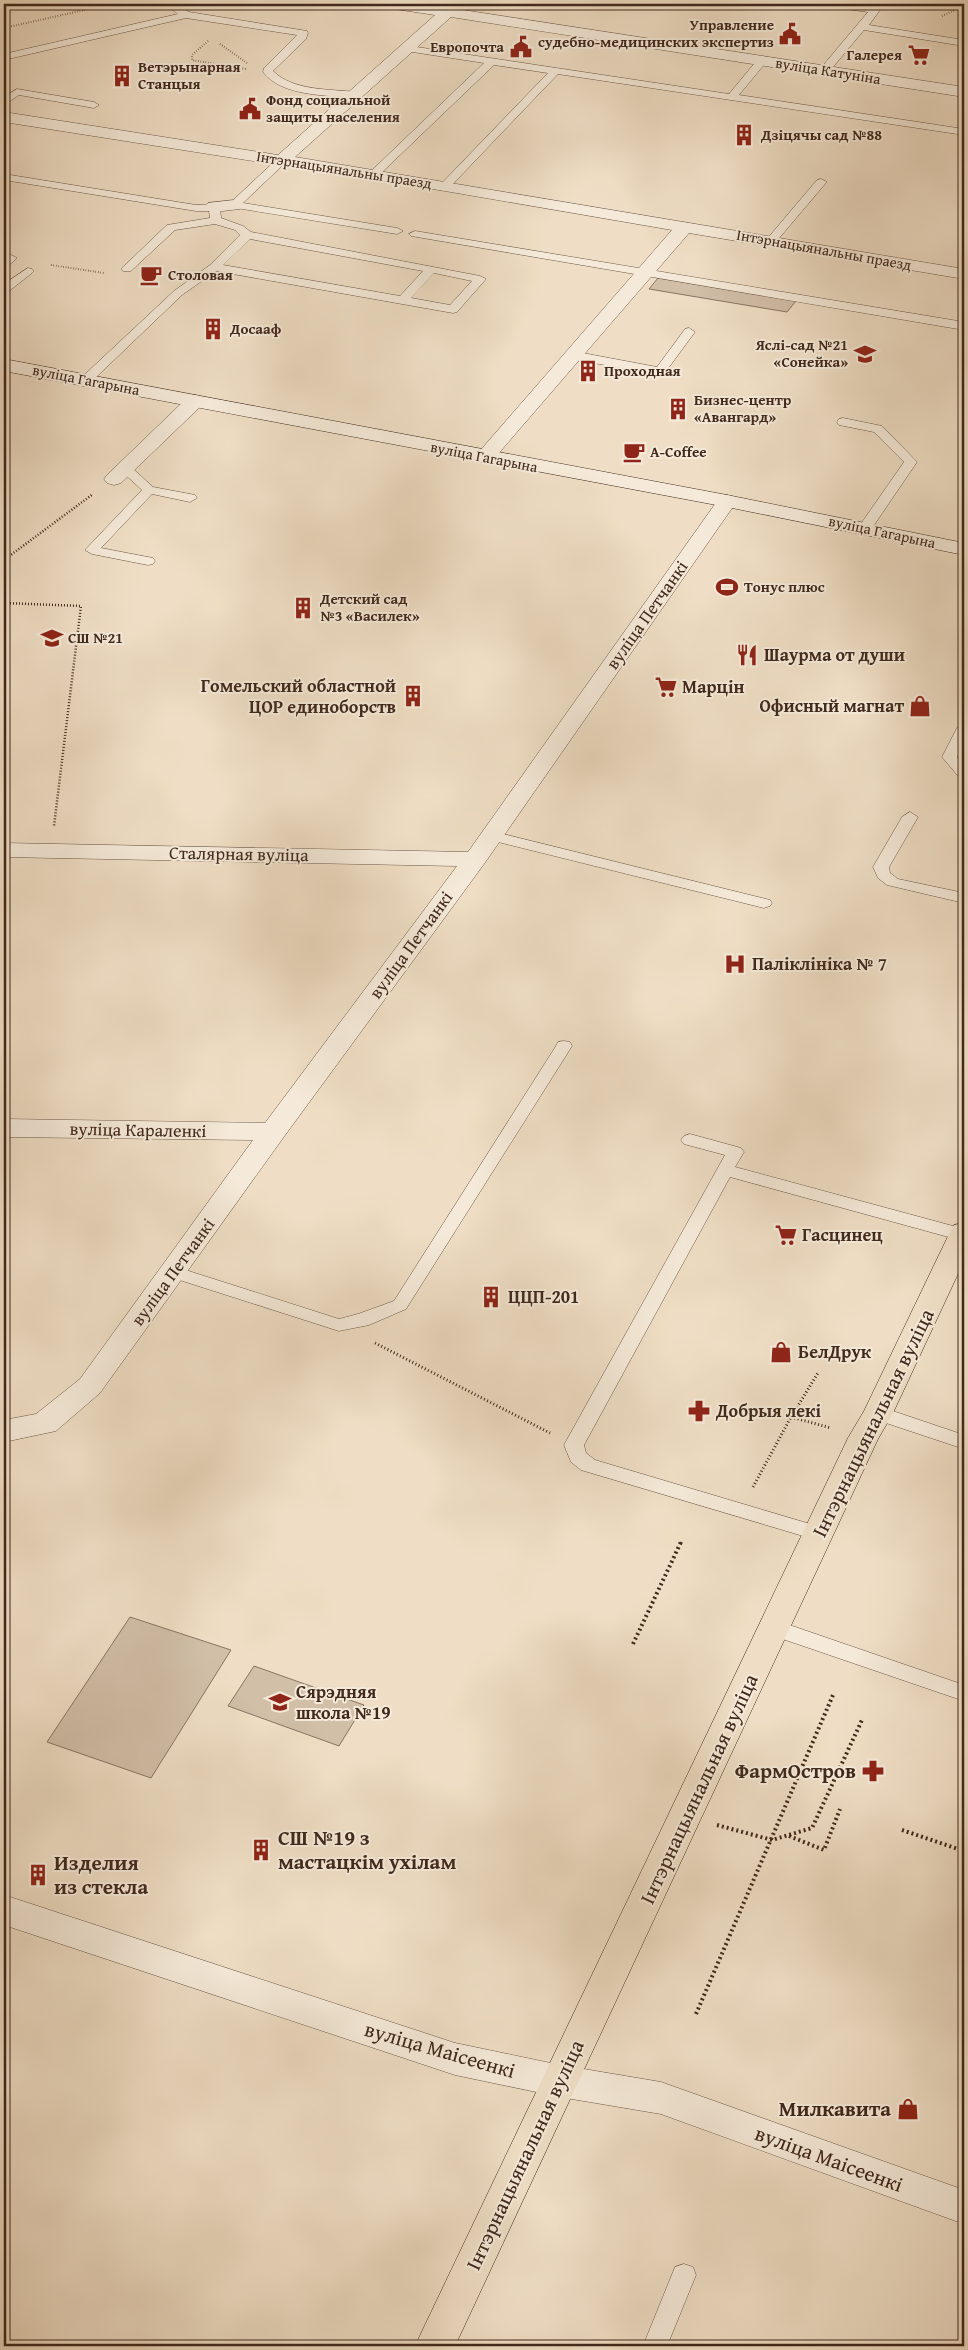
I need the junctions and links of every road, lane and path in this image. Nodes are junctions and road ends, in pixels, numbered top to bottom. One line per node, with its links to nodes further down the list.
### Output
1 (111, 4): 8 (path)
2 (169, 4): 6 (lane)
3 (395, 4): 5 (street, вуліца Катуніна)
4 (832, 4): 7 (lane)
5 (448, 12): 11 (street); 15 (street, вуліца Катуніна)
6 (186, 15): 13 (lane); 18 (lane)
7 (862, 27): 10 (lane); 17 (lane)
8 (4, 28)
9 (206, 42): 18 (path)
10 (964, 43)
11 (410, 48): 14 (lane); 20 (street)
12 (197, 50): 18 (path)
13 (4, 58)
14 (492, 61): 16 (lane); 27 (lane)
15 (762, 61): 17 (street, вуліца Катуніна); 21 (lane)
16 (555, 70): 21 (lane); 30 (lane)
17 (824, 71): 19 (street, вуліца Катуніна)
18 (263, 72): 20 (lane)
19 (964, 92)
20 (356, 95): 26 (street)
21 (732, 97): 25 (lane)
22 (4, 102): 23 (lane)
23 (94, 105)
24 (4, 117): 26 (street, Інтэрнацыянальны праезд)
25 (964, 132)
26 (281, 161): 27 (street, Інтэрнацыянальны праезд); 31 (lane)
27 (372, 176): 30 (street, Інтэрнацыянальны праезд)
28 (4, 177): 32 (lane)
29 (821, 182): 37 (lane)
30 (445, 186): 33 (street, Інтэрнацыянальны праезд)
31 (234, 205): 32 (street); 34 (lane)
32 (215, 213): 36 (lane); 40 (lane)
33 (684, 227): 37 (street, Інтэрнацыянальны праезд); 43 (street)
34 (396, 231)
35 (414, 234): 43 (lane)
36 (247, 235): 39 (lane); 41 (lane)
37 (771, 241): 44 (street, Інтэрнацыянальны праезд)
38 (7, 261): 40 (path)
39 (214, 266): 46 (lane); 51 (lane)
40 (127, 269)
41 (431, 269): 46 (lane); 46 (lane)
42 (28, 271): 45 (lane)
43 (643, 272): 47 (lane); 49 (street)
44 (964, 274)
45 (4, 290)
46 (403, 300)
47 (964, 326)
48 (689, 332): 49 (lane)
49 (572, 355): 54 (street)
50 (4, 365): 51 (street, вуліца Гагарына)
51 (86, 380): 52 (street, вуліца Гагарына)
52 (195, 401): 54 (street, вуліца Гагарына); 55 (street)
53 (843, 422): 59 (lane)
54 (485, 457): 58 (street, вуліца Гагарына)
55 (120, 474): 56 (lane); 61 (path)
56 (149, 490): 57 (lane); 62 (lane)
57 (190, 498)
58 (728, 501): 59 (street, вуліца Гагарына); 67 (street, вуліца Петчанкі)
59 (865, 528): 60 (street, вуліца Гагарына)
60 (964, 549)
61 (4, 560)
62 (148, 561)
63 (4, 604): 69 (path)
64 (964, 728): 65 (lane)
65 (964, 774)
66 (910, 817): 71 (lane)
67 (491, 836): 70 (street, вуліца Петчанкі); 72 (lane)
68 (4, 850): 69 (street, Сталярная вуліца)
69 (51, 850): 70 (street, Сталярная вуліца)
70 (475, 859): 75 (street, вуліца Петчанкі)
71 (964, 898)
72 (764, 903)
73 (564, 1046): 80 (lane)
74 (4, 1128): 75 (street, вуліца Караленкі)
75 (273, 1132): 79 (street, вуліца Петчанкі)
76 (690, 1140): 77 (lane)
77 (725, 1170): 78 (lane); 86 (lane)
78 (962, 1242): 83 (main road, Інтэрнацыянальная вуліца)
79 (173, 1272): 80 (lane); 84 (street, вуліца Петчанкі)
80 (339, 1325): 86 (path)
81 (818, 1373): 82 (path)
82 (791, 1417): 83 (path); 87 (path)
83 (871, 1425): 85 (lane); 88 (main road, Інтэрнацыянальная вуліца)
84 (4, 1431)
85 (964, 1442)
86 (574, 1445): 87 (lane)
87 (740, 1511): 88 (lane)
88 (820, 1534): 90 (main road, Інтэрнацыянальная вуліца)
89 (682, 1540): 91 (path)
90 (775, 1628): 92 (lane); 96 (main road, Інтэрнацыянальная вуліца)
91 (633, 1644)
92 (964, 1693)
93 (833, 1695): 99 (path)
94 (862, 1720): 98 (path)
95 (840, 1809): 98 (path)
96 (685, 1817): 99 (path); 103 (main road, Інтэрнацыянальная вуліца)
97 (902, 1830): 100 (path)
98 (788, 1835): 99 (path)
99 (772, 1840): 102 (path)
100 (964, 1851)
101 (4, 1910): 103 (street, вуліца Маісеенкі)
102 (696, 2014)
103 (560, 2081): 104 (street, вуліца Маісеенкі); 106 (main road, Інтэрнацыянальная вуліца)
104 (964, 2207)
105 (684, 2275): 107 (lane)
106 (435, 2346)
107 (655, 2346)

